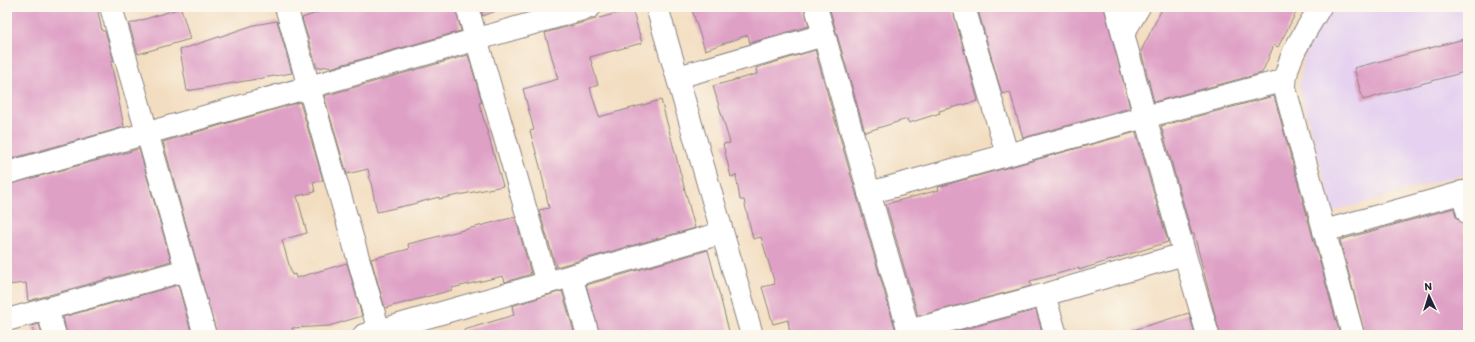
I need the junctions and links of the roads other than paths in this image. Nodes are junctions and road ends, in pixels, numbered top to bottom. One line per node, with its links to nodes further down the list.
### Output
1 (111, 7): 18 (street)
2 (286, 7): 16 (street)
3 (467, 7): 13 (street)
4 (590, 7): 13 (street)
5 (658, 7): 14 (street)
6 (816, 7): 12 (street)
7 (964, 7): 19 (street)
8 (1116, 7): 11 (street)
9 (1139, 7): 11 (street)
10 (1320, 7): 15 (street)
11 (1123, 34): 17 (street)
12 (824, 35): 14 (street); 22 (street)
13 (476, 39): 16 (street); 29 (street)
14 (678, 77): 25 (street)
15 (1285, 80): 17 (street); 24 (street)
16 (309, 87): 18 (street); 33 (street)
17 (1145, 117): 19 (street); 26 (street)
18 (147, 133): 20 (street); 27 (street)
19 (1007, 154): 22 (street)
20 (7, 173)
21 (1465, 191): 23 (street); 24 (street)
22 (869, 193): 34 (street)
23 (1468, 213)
24 (1324, 232): 41 (street)
25 (722, 233): 28 (street); 38 (street)
26 (1184, 254): 30 (street); 40 (street)
27 (186, 270): 31 (street); 36 (street)
28 (572, 276): 29 (street); 37 (street)
29 (546, 283): 33 (street)
30 (1044, 295): 34 (street); 39 (street)
31 (47, 309): 32 (street); 35 (street)
32 (7, 320)
33 (371, 333)
34 (909, 333)
35 (55, 335)
36 (205, 335)
37 (588, 335)
38 (752, 335)
39 (1056, 335)
40 (1208, 335)
41 (1353, 335)

